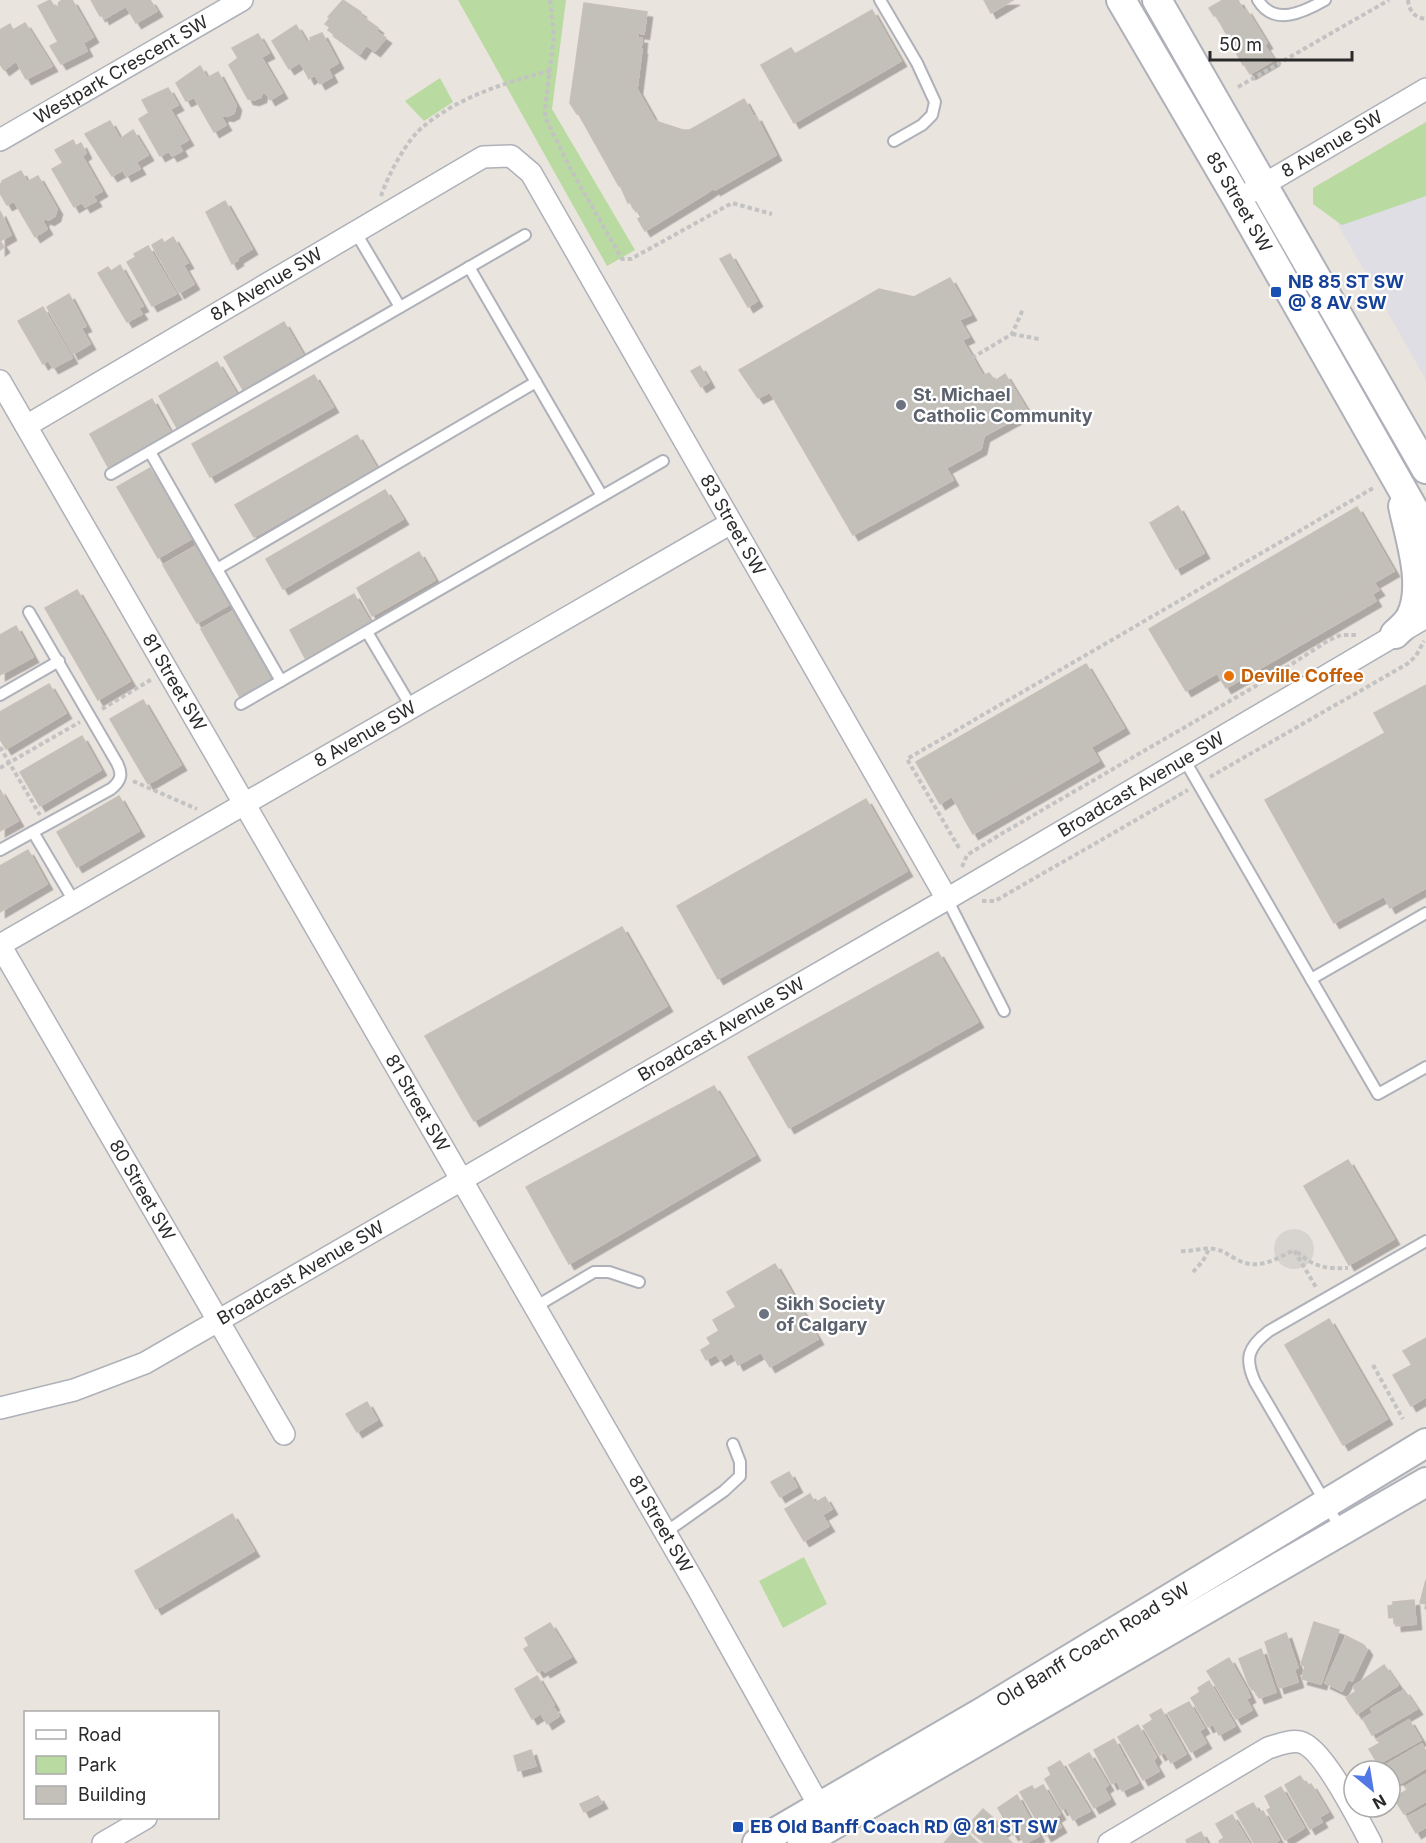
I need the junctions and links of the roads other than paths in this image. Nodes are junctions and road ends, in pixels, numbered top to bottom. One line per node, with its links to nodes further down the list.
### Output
1 (242, 0): 8 (street, Westpark Crescent SW)
2 (880, 0): 9 (lane)
3 (1121, 0): 12 (main road, 85 Street SW)
4 (1157, 0): 11 (main road, 85 Street SW)
5 (1258, 0): 6 (lane)
6 (1324, 0)
7 (1426, 90): 11 (street, 8 Avenue SW)
8 (0, 140)
9 (894, 141)
10 (511, 156): 13 (street, 8A Avenue SW); 26 (street, 83 Street SW)
11 (1264, 185): 12 (street, 8 Avenue SW); 22 (main road, 85 Street SW)
12 (1238, 200): 24 (main road, 85 Street SW)
13 (356, 233): 16 (lane); 19 (street, 8A Avenue SW)
14 (525, 235): 15 (lane)
15 (469, 267): 16 (lane); 18 (lane)
16 (400, 307): 20 (lane)
17 (0, 381): 19 (street, 81 Street SW)
18 (536, 382): 25 (lane); 28 (lane)
19 (26, 426): 39 (street, 81 Street SW)
20 (150, 452): 23 (lane); 28 (lane)
21 (663, 460): 25 (lane)
22 (1426, 469)
23 (111, 474)
24 (1389, 484): 27 (main road, 85 Street SW); 32 (main road)
25 (602, 496): 31 (lane)
26 (731, 523): 37 (street, 8 Avenue SW); 42 (street, 83 Street SW)
27 (1426, 531)
28 (217, 569): 34 (lane)
29 (28, 612): 33 (lane)
30 (1426, 617): 32 (street, Broadcast Avenue SW)
31 (367, 632): 34 (lane); 37 (lane)
32 (1395, 634): 38 (street, Broadcast Avenue SW)
33 (59, 661): 35 (lane); 40 (lane)
34 (281, 681): 36 (lane)
35 (0, 695)
36 (241, 704)
37 (412, 708): 39 (street, 8 Avenue SW)
38 (1185, 759): 42 (street, Broadcast Avenue SW); 46 (lane)
39 (246, 804): 43 (street, 8 Avenue SW); 49 (street, 81 Street SW)
40 (33, 832): 41 (lane); 43 (lane)
41 (0, 850)
42 (947, 899): 47 (lane); 49 (street, Broadcast Avenue SW)
43 (75, 903): 45 (street, 8 Avenue SW)
44 (1426, 913): 46 (lane)
45 (0, 945): 53 (street, 80 Street SW)
46 (1311, 979): 48 (lane)
47 (1004, 1011)
48 (1426, 1067)
49 (462, 1179): 52 (street, 81 Street SW); 53 (street, Broadcast Avenue SW)
50 (1426, 1241): 59 (lane)
51 (639, 1282): 52 (lane)
52 (535, 1307): 61 (street, 81 Street SW)
53 (218, 1322): 54 (street, Broadcast Avenue SW); 55 (street, 80 Street SW)
54 (0, 1408)
55 (284, 1434)
56 (1426, 1443): 59 (main road, Old Banff Coach Road SW)
57 (733, 1444): 61 (lane)
58 (1426, 1482): 60 (main road, Old Banff Coach Road SW)
59 (1326, 1503): 60 (lane); 62 (main road, Old Banff Coach Road SW)
60 (1342, 1531): 62 (main road, Old Banff Coach Road SW)
61 (666, 1532): 62 (street, 81 Street SW)
62 (825, 1816): 65 (main road, Old Banff Coach Road SW); 66 (main road, Old Banff Coach Road SW)
63 (144, 1819): 64 (street)
64 (103, 1843)
65 (757, 1843)
66 (802, 1843)
67 (1109, 1843): 68 (street)
68 (1371, 1843)

